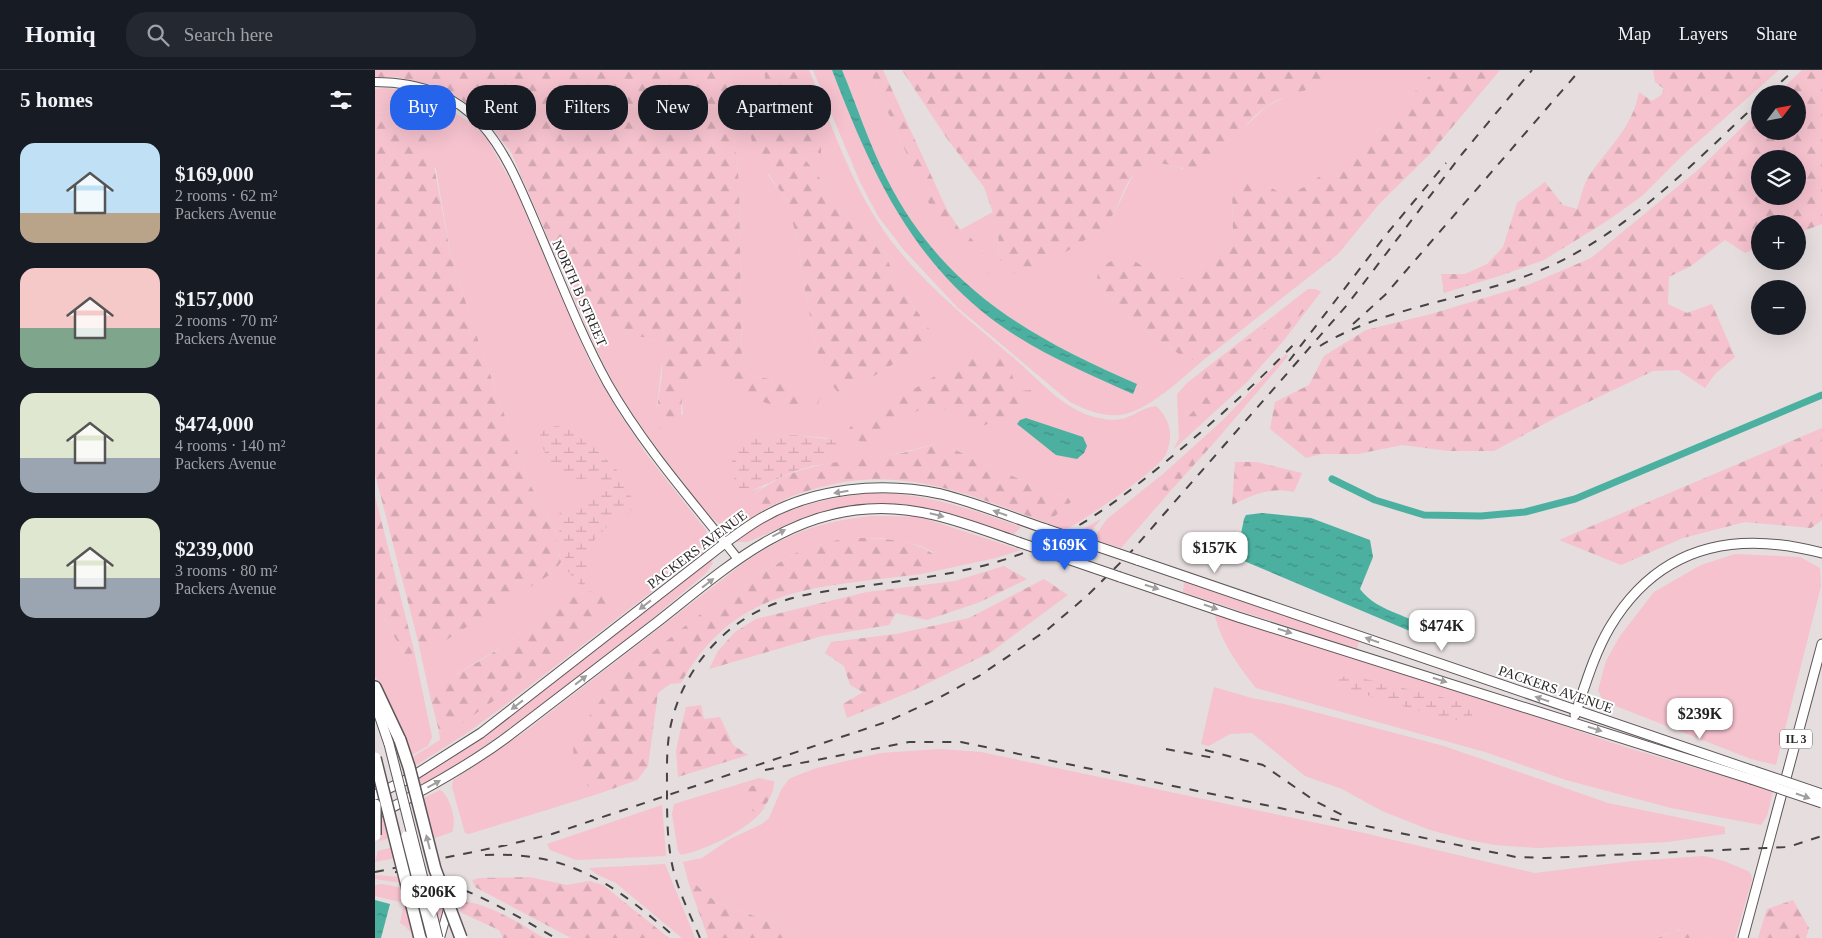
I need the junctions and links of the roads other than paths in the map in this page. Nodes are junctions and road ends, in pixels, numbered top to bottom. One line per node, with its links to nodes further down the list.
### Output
1 (375, 82): 2 (street, NORTH B STREET)
2 (725, 543): 4 (street, NORTH B STREET); 8 (main road, PACKERS AVENUE, one-way to 2, bridge); 15 (main road, PACKERS AVENUE, one-way to 15)
3 (1822, 552): 8 (main road)
4 (738, 560): 10 (main road, PACKERS AVENUE, one-way to 10, bridge); 18 (main road, PACKERS AVENUE, one-way to 4)
5 (1822, 644): 25 (main road, IL 3)
6 (375, 687): 11 (highway)
7 (375, 703): 11 (main road)
8 (1577, 711): 10 (main road); 13 (main road, PACKERS AVENUE)
9 (375, 717): 11 (main road)
10 (1573, 722): 13 (main road, PACKERS AVENUE, one-way to 13)
11 (391, 743): 22 (main road, bridge); 23 (main road, bridge); 24 (highway, one-way to 11, bridge)
12 (375, 758): 21 (highway, bridge)
13 (1752, 775): 14 (main road, PACKERS AVENUE, bridge); 16 (main road, PACKERS AVENUE, one-way to 16, bridge)
14 (1822, 794)
15 (375, 795)
16 (1822, 803)
17 (375, 805): 19 (highway, bridge)
18 (375, 814)
19 (375, 835)
20 (449, 904): 23 (street)
21 (420, 938)
22 (432, 938)
23 (439, 938)
24 (461, 938)
25 (1743, 938)

